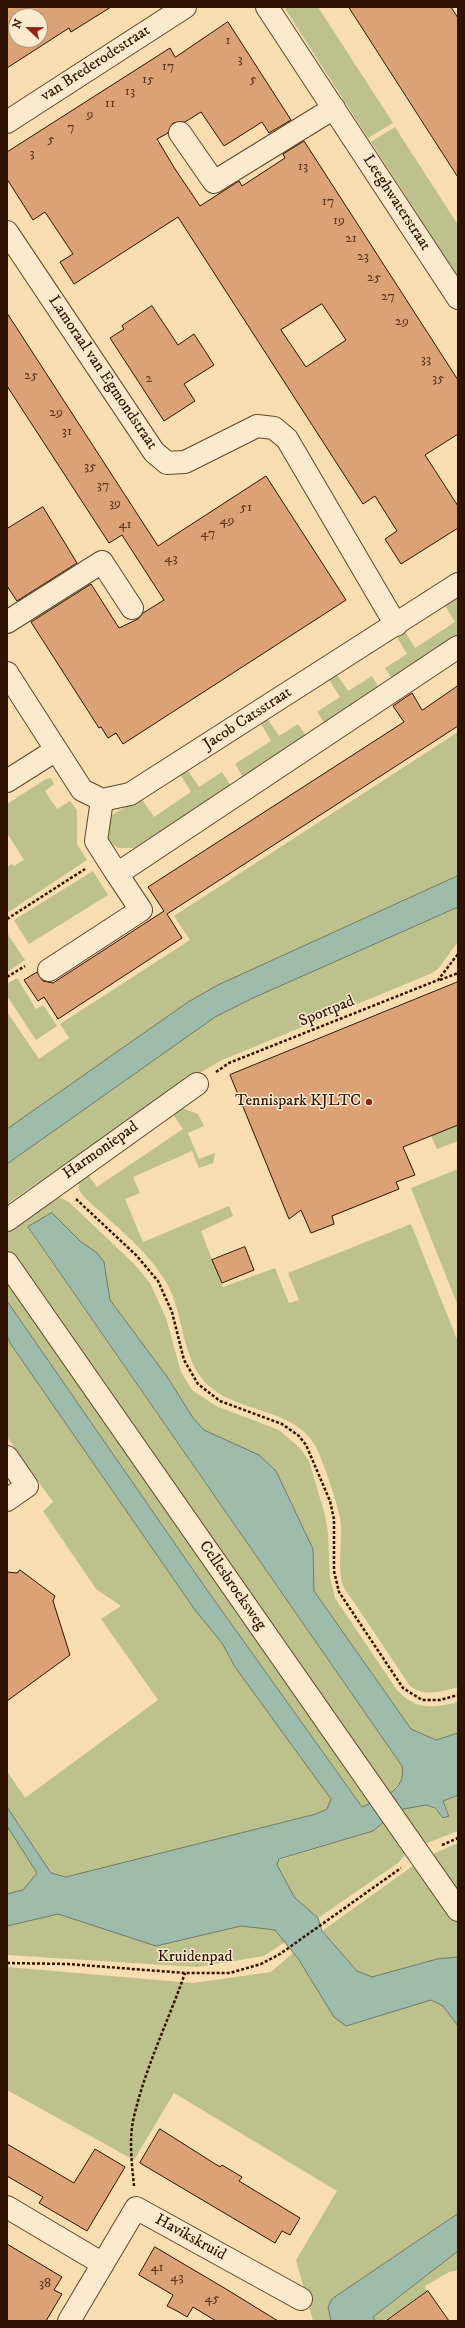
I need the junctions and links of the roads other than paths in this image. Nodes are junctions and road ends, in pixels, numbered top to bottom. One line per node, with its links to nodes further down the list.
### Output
1 (186, 7): 4 (street, van Brederodestraat)
2 (267, 7): 3 (street, Leeghwaterstraat)
3 (334, 108): 5 (street); 7 (street, Leeghwaterstraat)
4 (7, 122)
5 (180, 133)
6 (7, 232): 11 (street, Lamoraal van Egmondstraat)
7 (458, 298)
8 (458, 584): 11 (street, Jacob Catsstraat)
9 (132, 608): 10 (street)
10 (7, 622)
11 (396, 624): 16 (street, Jacob Catsstraat)
12 (458, 648): 17 (street)
13 (7, 673): 14 (street)
14 (56, 750): 15 (street); 16 (street)
15 (7, 782)
16 (102, 800): 17 (street)
17 (118, 874): 18 (street)
18 (49, 970)
19 (197, 1084): 20 (street, Harmoniepad)
20 (7, 1220)
21 (7, 1263): 24 (street, Cellesbroeksweg)
22 (7, 1457): 23 (street)
23 (7, 1500)
24 (458, 1910)
25 (7, 2207): 26 (street)
26 (103, 2264): 27 (street, Havikskruid); 28 (street, Havikskruid)
27 (301, 2299)
28 (69, 2321)

